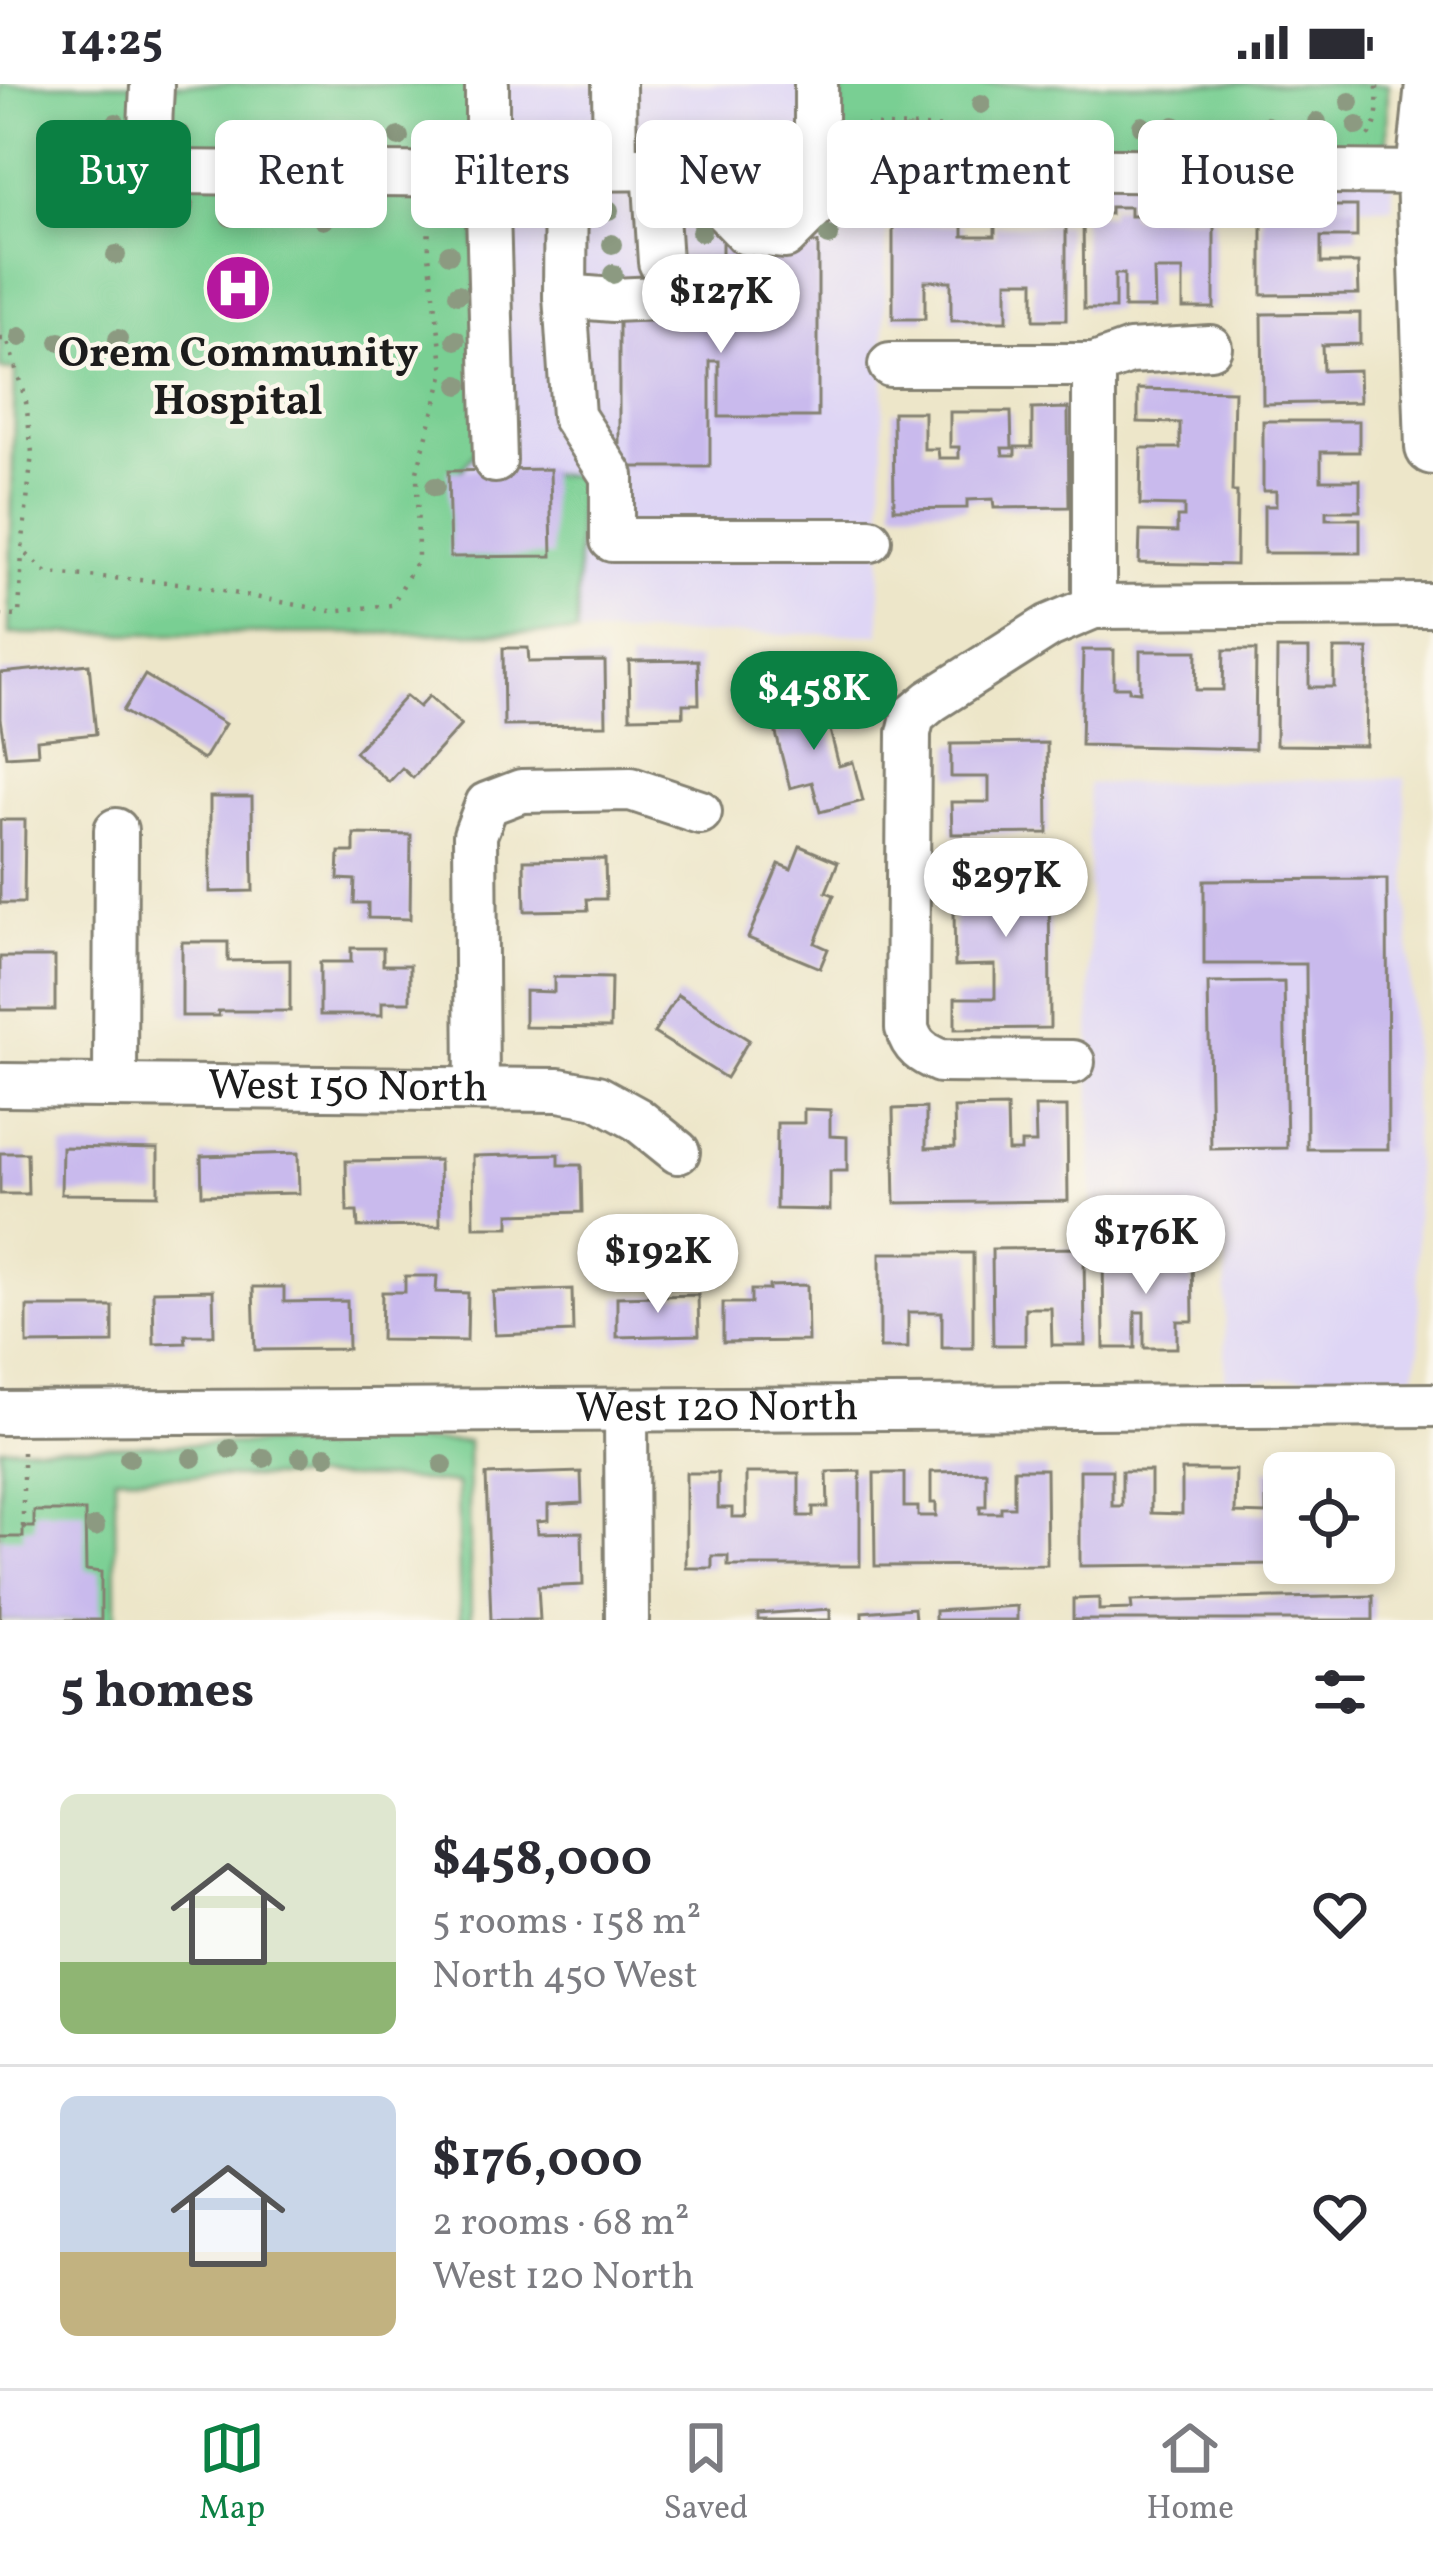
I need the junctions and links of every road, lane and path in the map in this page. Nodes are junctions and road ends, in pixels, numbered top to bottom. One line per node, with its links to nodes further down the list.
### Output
1 (152, 84): 14 (street)
2 (488, 84): 7 (street)
3 (614, 84): 12 (street)
4 (816, 84): 10 (street)
5 (1377, 84): 8 (path)
6 (1433, 84): 13 (main road)
7 (488, 120)
8 (1356, 140)
9 (803, 167): 10 (street)
10 (816, 167): 13 (street); 15 (street)
11 (612, 169): 12 (street)
12 (634, 169): 21 (street)
13 (1424, 173): 26 (main road)
14 (411, 174)
15 (803, 219)
16 (429, 228): 29 (path)
17 (488, 228): 27 (street)
18 (566, 228): 21 (street)
19 (741, 228): 20 (street)
20 (793, 228)
21 (566, 296): 28 (street)
22 (0, 339): 29 (path)
23 (1210, 347): 24 (street)
24 (1094, 364): 25 (street); 31 (street)
25 (890, 365)
26 (1433, 447)
27 (495, 461)
28 (870, 540)
29 (22, 550): 32 (path)
30 (1433, 605): 31 (street)
31 (1094, 607): 35 (street)
32 (0, 615)
33 (700, 812): 38 (street)
34 (116, 830): 37 (street)
35 (1073, 1062)
36 (0, 1085): 37 (street, West 150 North)
37 (115, 1085): 38 (street, West 150 North)
38 (477, 1088): 39 (street, West 150 North)
39 (678, 1152)
40 (1433, 1405): 41 (street, West 120 North)
41 (626, 1409): 42 (street, West 120 North); 44 (street)
42 (12, 1423): 43 (path)
43 (23, 1527)
44 (627, 1620)

